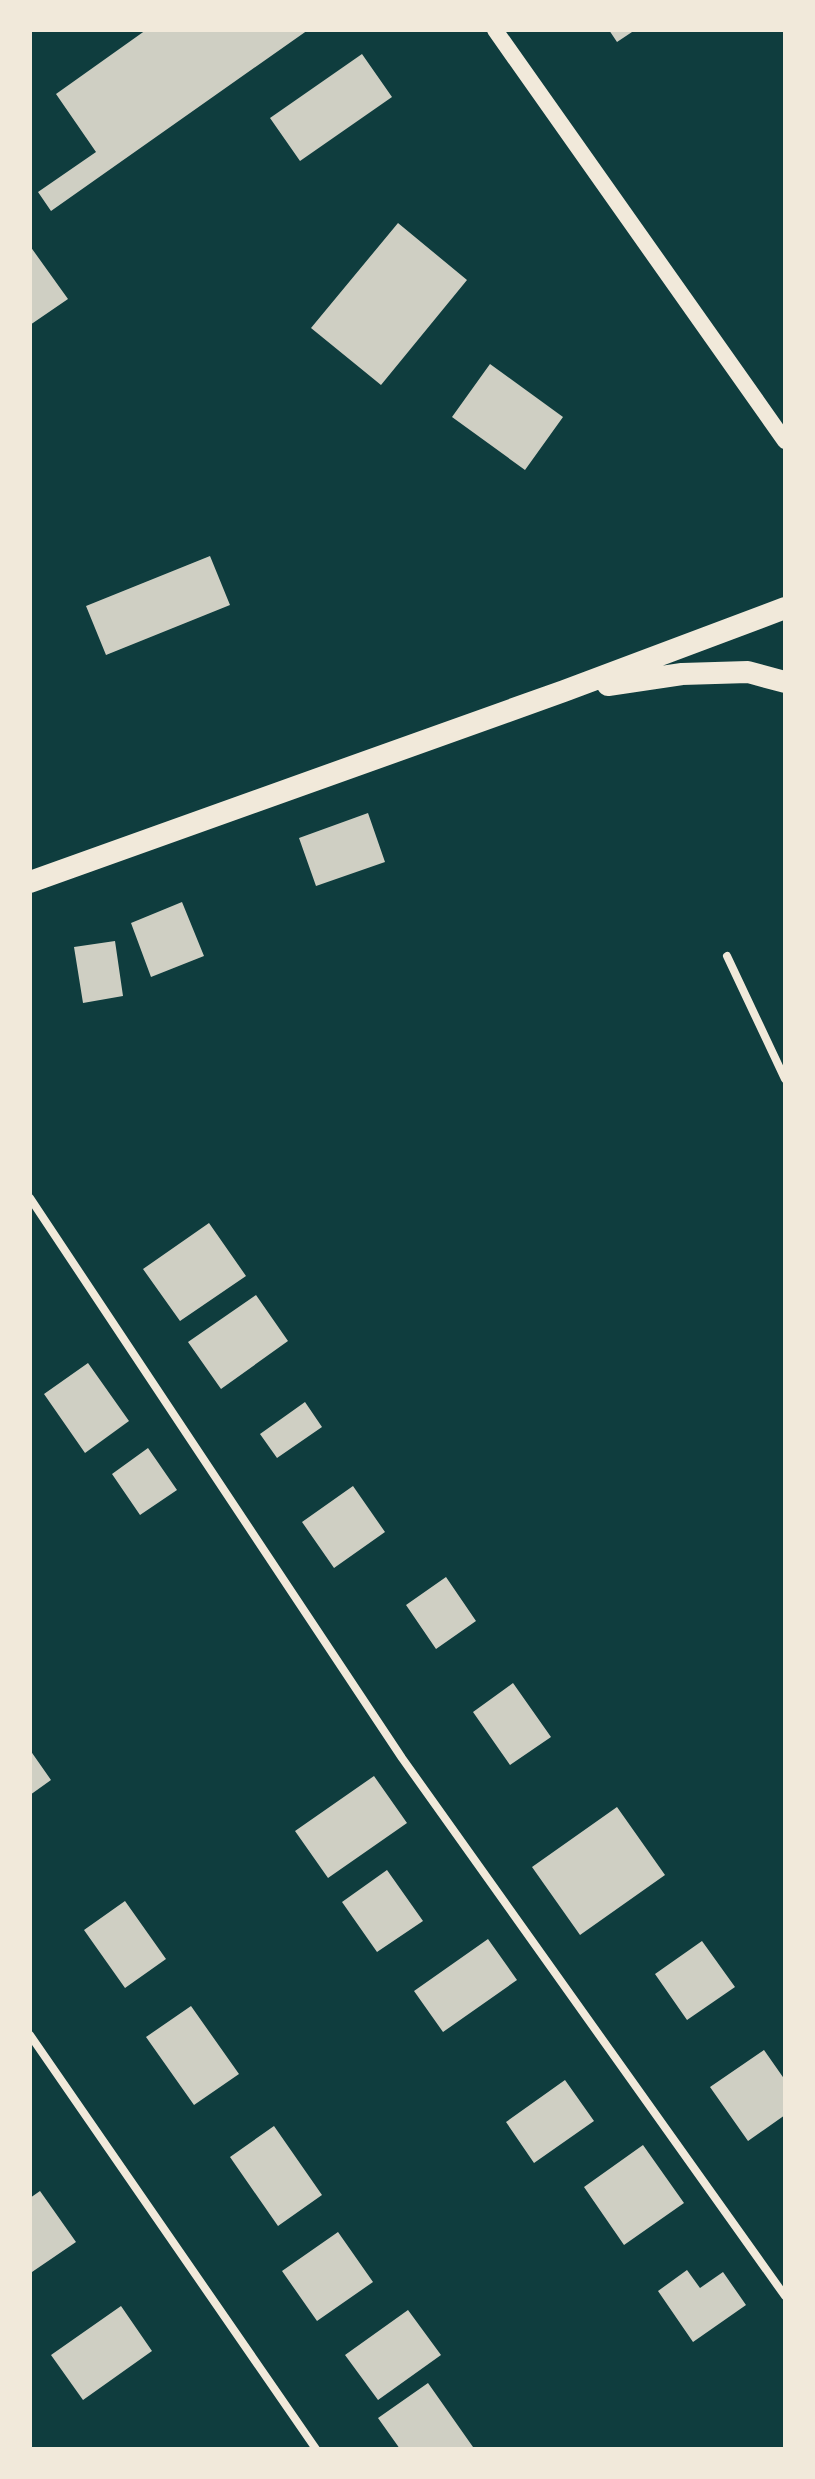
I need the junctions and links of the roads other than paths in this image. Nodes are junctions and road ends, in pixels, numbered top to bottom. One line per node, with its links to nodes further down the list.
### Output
1 (495, 30): 2 (main road)
2 (785, 441)
3 (785, 608): 5 (highway)
4 (785, 682): 5 (highway)
5 (564, 691): 6 (highway)
6 (30, 882)
7 (727, 956): 8 (street)
8 (785, 1079)
9 (30, 1198): 11 (street)
10 (30, 2035): 12 (street)
11 (785, 2296)
12 (316, 2449)

